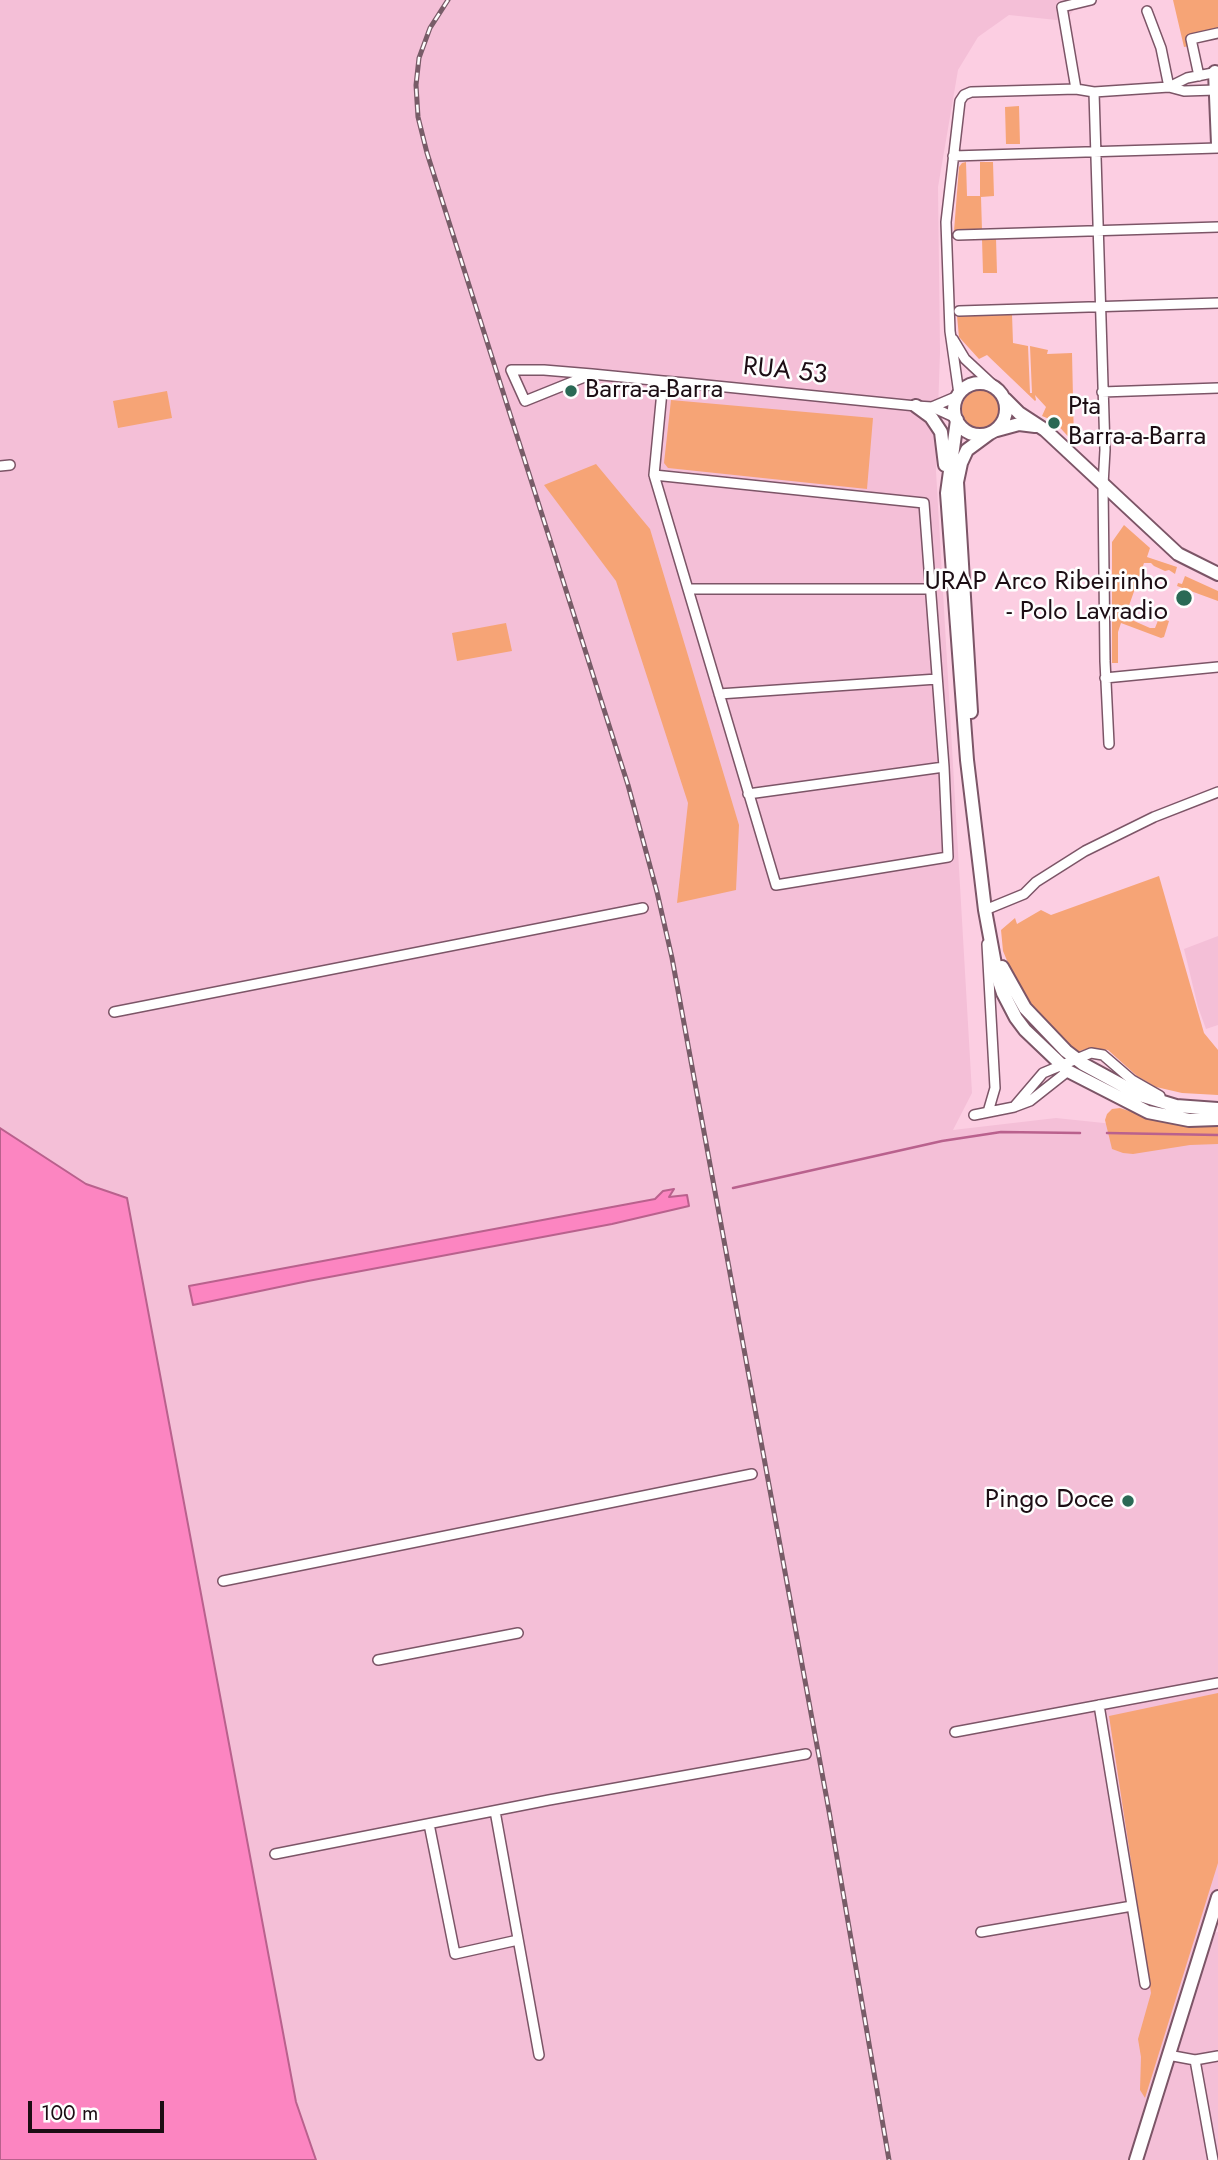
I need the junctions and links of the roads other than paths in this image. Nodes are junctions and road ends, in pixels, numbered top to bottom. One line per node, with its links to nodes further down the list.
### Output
1 (1091, 0): 7 (street)
2 (1147, 11): 6 (street)
3 (1218, 33): 5 (street)
4 (1217, 72): 5 (street); 8 (street)
5 (1199, 76): 6 (street)
6 (1169, 87): 8 (street); 9 (street)
7 (1076, 89): 9 (street); 12 (street)
8 (1216, 90): 10 (street)
9 (1094, 92): 11 (street)
10 (1218, 146): 11 (street)
11 (1095, 152): 12 (street); 14 (street)
12 (953, 156): 19 (street)
13 (1218, 227): 14 (street)
14 (1098, 231): 15 (street); 17 (street)
15 (958, 235)
16 (1218, 303): 17 (street)
17 (1100, 307): 18 (street); 24 (street)
18 (959, 311)
19 (950, 331): 22 (street); 25 (street)
20 (592, 374): 20 (street, RUA 53); 21 (street, RUA 53)
21 (663, 381): 27 (street, RUA 53); 32 (street)
22 (993, 386): 25 (street); 26 (street)
23 (1218, 388): 24 (street)
24 (1102, 392): 34 (street)
25 (958, 395): 28 (street, RUA 53); 29 (street)
26 (1005, 399): 30 (street); 31 (street)
27 (916, 406): 28 (street, RUA 53); 33 (street)
28 (932, 407): 29 (street, RUA 53)
29 (956, 419): 31 (street); 33 (street)
30 (1045, 430): 31 (street); 34 (street)
31 (993, 431): 46 (street)
32 (654, 475): 36 (street); 37 (street)
33 (946, 482): 46 (street)
34 (1103, 485): 35 (street); 39 (street)
35 (1218, 574)
36 (688, 589): 37 (street); 41 (street)
37 (930, 589): 40 (street)
38 (1218, 667): 39 (street)
39 (1105, 678): 42 (street)
40 (937, 679): 41 (street); 43 (street)
41 (719, 694): 45 (street)
42 (1109, 744)
43 (944, 767): 45 (street); 45 (street)
44 (1218, 792): 48 (street)
45 (748, 794)
46 (978, 852): 48 (street)
47 (643, 908): 49 (street)
48 (985, 910): 50 (street); 54 (street)
49 (114, 1012)
50 (1068, 1065): 51 (street); 51 (street); 52 (street); 52 (street); 56 (street)
51 (1176, 1105): 53 (street)
52 (1014, 1107): 54 (street)
53 (1218, 1109)
54 (988, 1112): 55 (street)
55 (974, 1115)
56 (1218, 1119)
57 (752, 1474): 58 (street)
58 (223, 1581)
59 (518, 1633): 60 (street)
60 (378, 1660)
61 (1218, 1683): 62 (street)
62 (1099, 1705): 63 (street); 69 (street)
63 (955, 1732)
64 (806, 1754): 65 (street)
65 (495, 1811): 66 (street); 71 (street)
66 (429, 1824): 67 (street); 71 (street)
67 (275, 1854)
68 (1218, 1897): 74 (street)
69 (1132, 1906): 70 (street); 72 (street)
70 (981, 1932)
71 (518, 1940): 73 (street)
72 (1145, 1984)
73 (539, 2055)
74 (1168, 2055): 76 (street); 77 (street)
75 (1218, 2056): 76 (street)
76 (1195, 2060): 78 (street)
77 (1136, 2160)
78 (1213, 2160)

